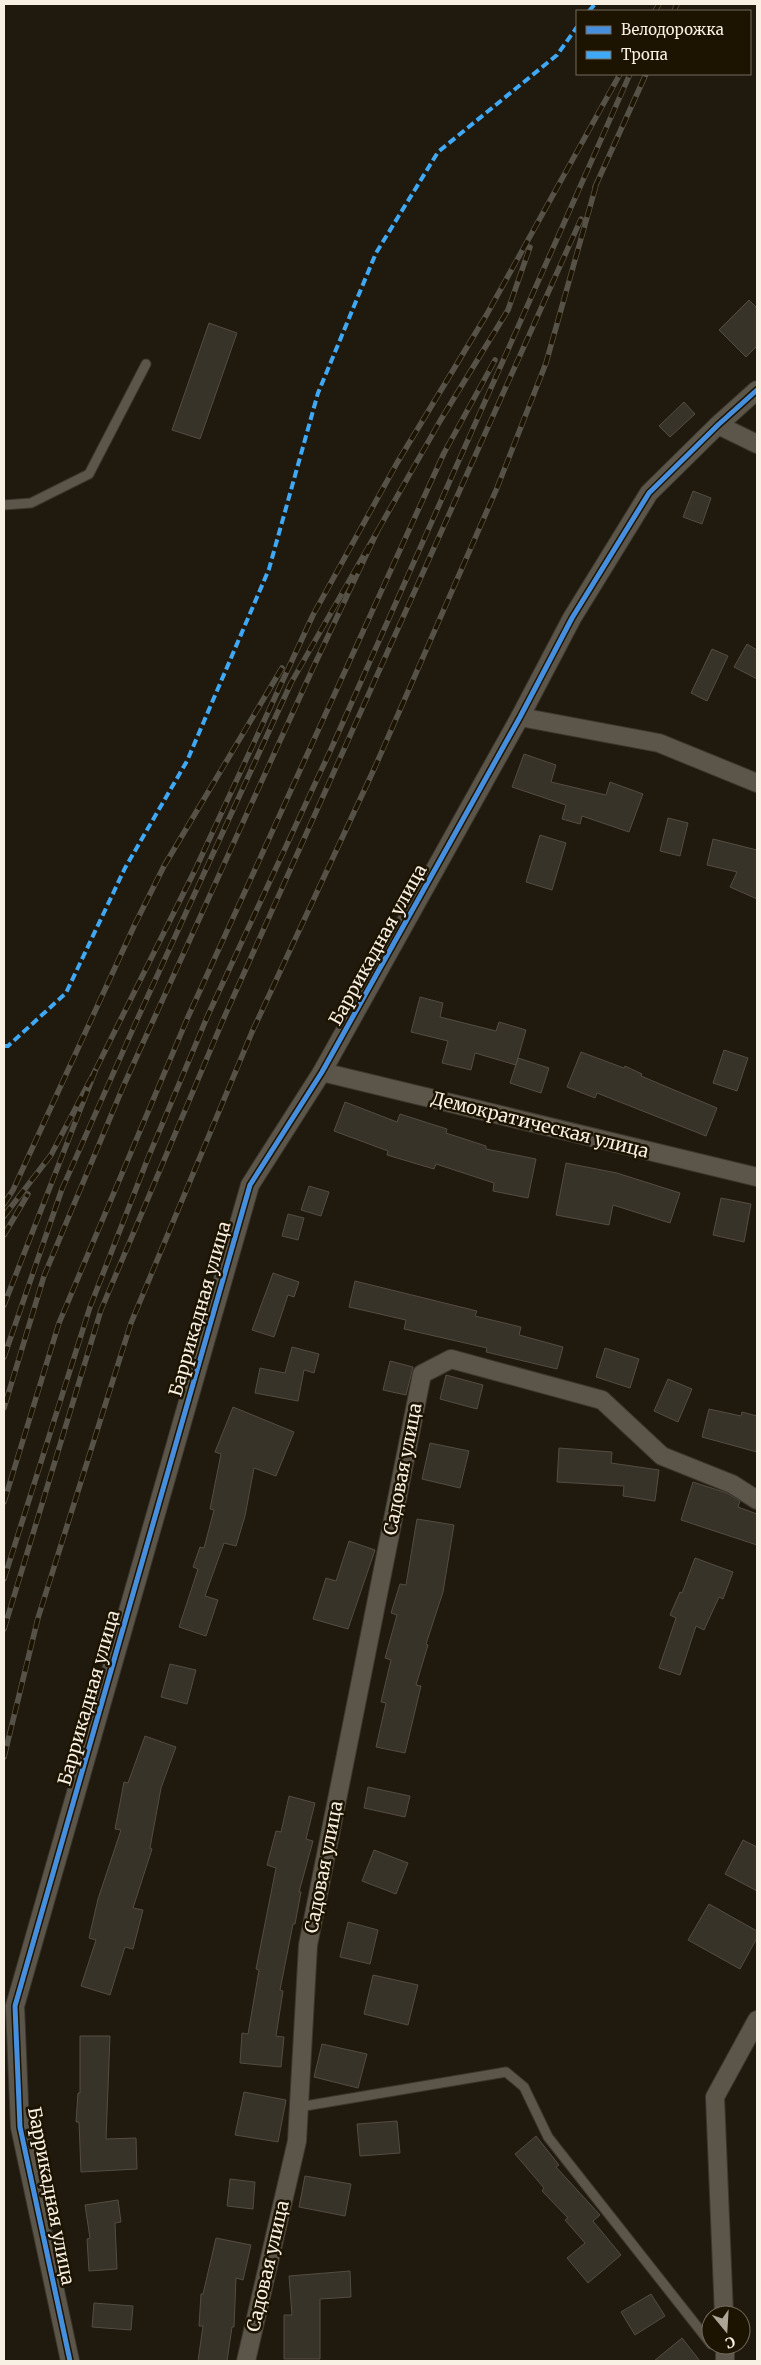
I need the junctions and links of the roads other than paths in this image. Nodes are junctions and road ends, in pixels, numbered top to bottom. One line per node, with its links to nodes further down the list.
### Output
1 (146, 364): 5 (lane)
2 (757, 390): 3 (street, Баррикадная улица)
3 (718, 425): 4 (street); 6 (street, Баррикадная улица)
4 (757, 444)
5 (4, 506)
6 (520, 717): 7 (street); 8 (street, Баррикадная улица)
7 (757, 783)
8 (322, 1072): 9 (street, Демократическая улица); 15 (street, Баррикадная улица)
9 (757, 1177)
10 (757, 1500): 12 (street, Садовая улица)
11 (757, 2020): 13 (street)
12 (299, 2107): 14 (lane); 16 (street, Садовая улица)
13 (724, 2305)
14 (701, 2332)
15 (70, 2361)
16 (246, 2361)

